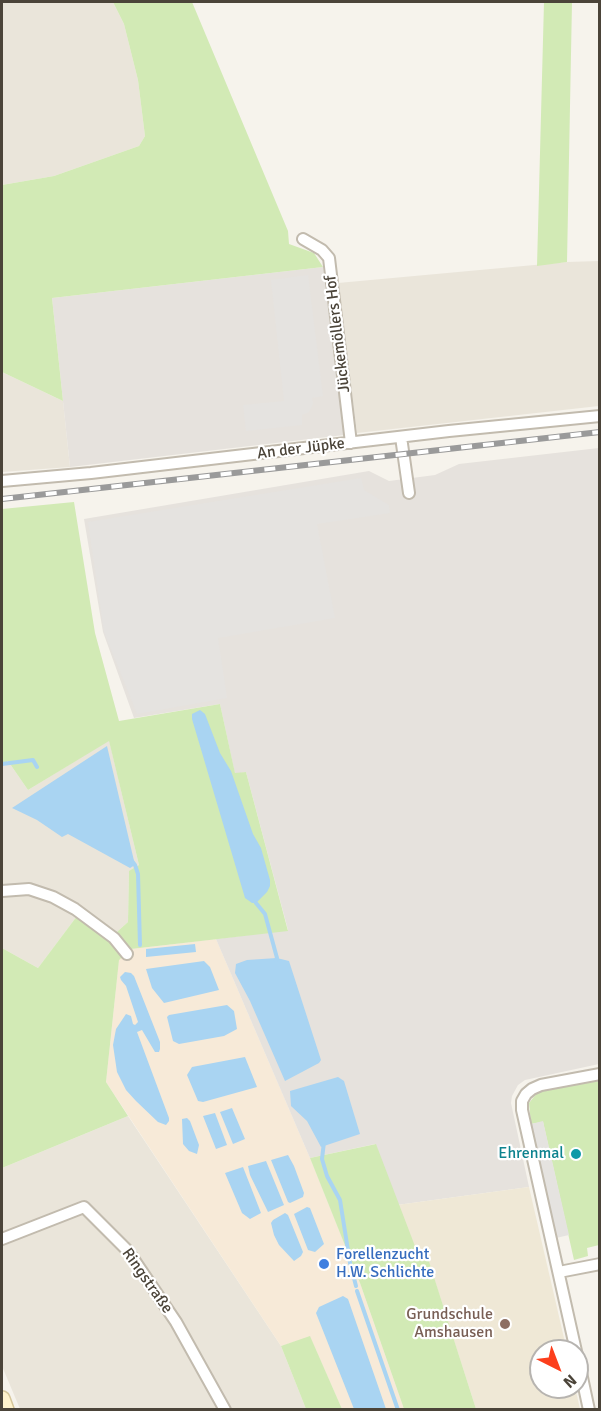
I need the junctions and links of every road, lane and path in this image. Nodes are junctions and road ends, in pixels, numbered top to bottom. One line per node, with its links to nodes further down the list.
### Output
1 (303, 239): 4 (street, Jückemöllers Hof)
2 (600, 416): 3 (street, An der Jüpke)
3 (401, 437): 4 (street, An der Jüpke); 6 (street)
4 (351, 443): 5 (street, An der Jüpke)
5 (2, 481)
6 (409, 493)
7 (2, 891): 8 (street)
8 (127, 954)
9 (600, 1074): 12 (street)
10 (2, 1239): 16 (street, Ringstraße)
11 (600, 1264): 12 (street)
12 (559, 1272): 13 (street)
13 (574, 1339)
14 (2, 1399): 15 (street)
15 (6, 1410)
16 (225, 1410)

